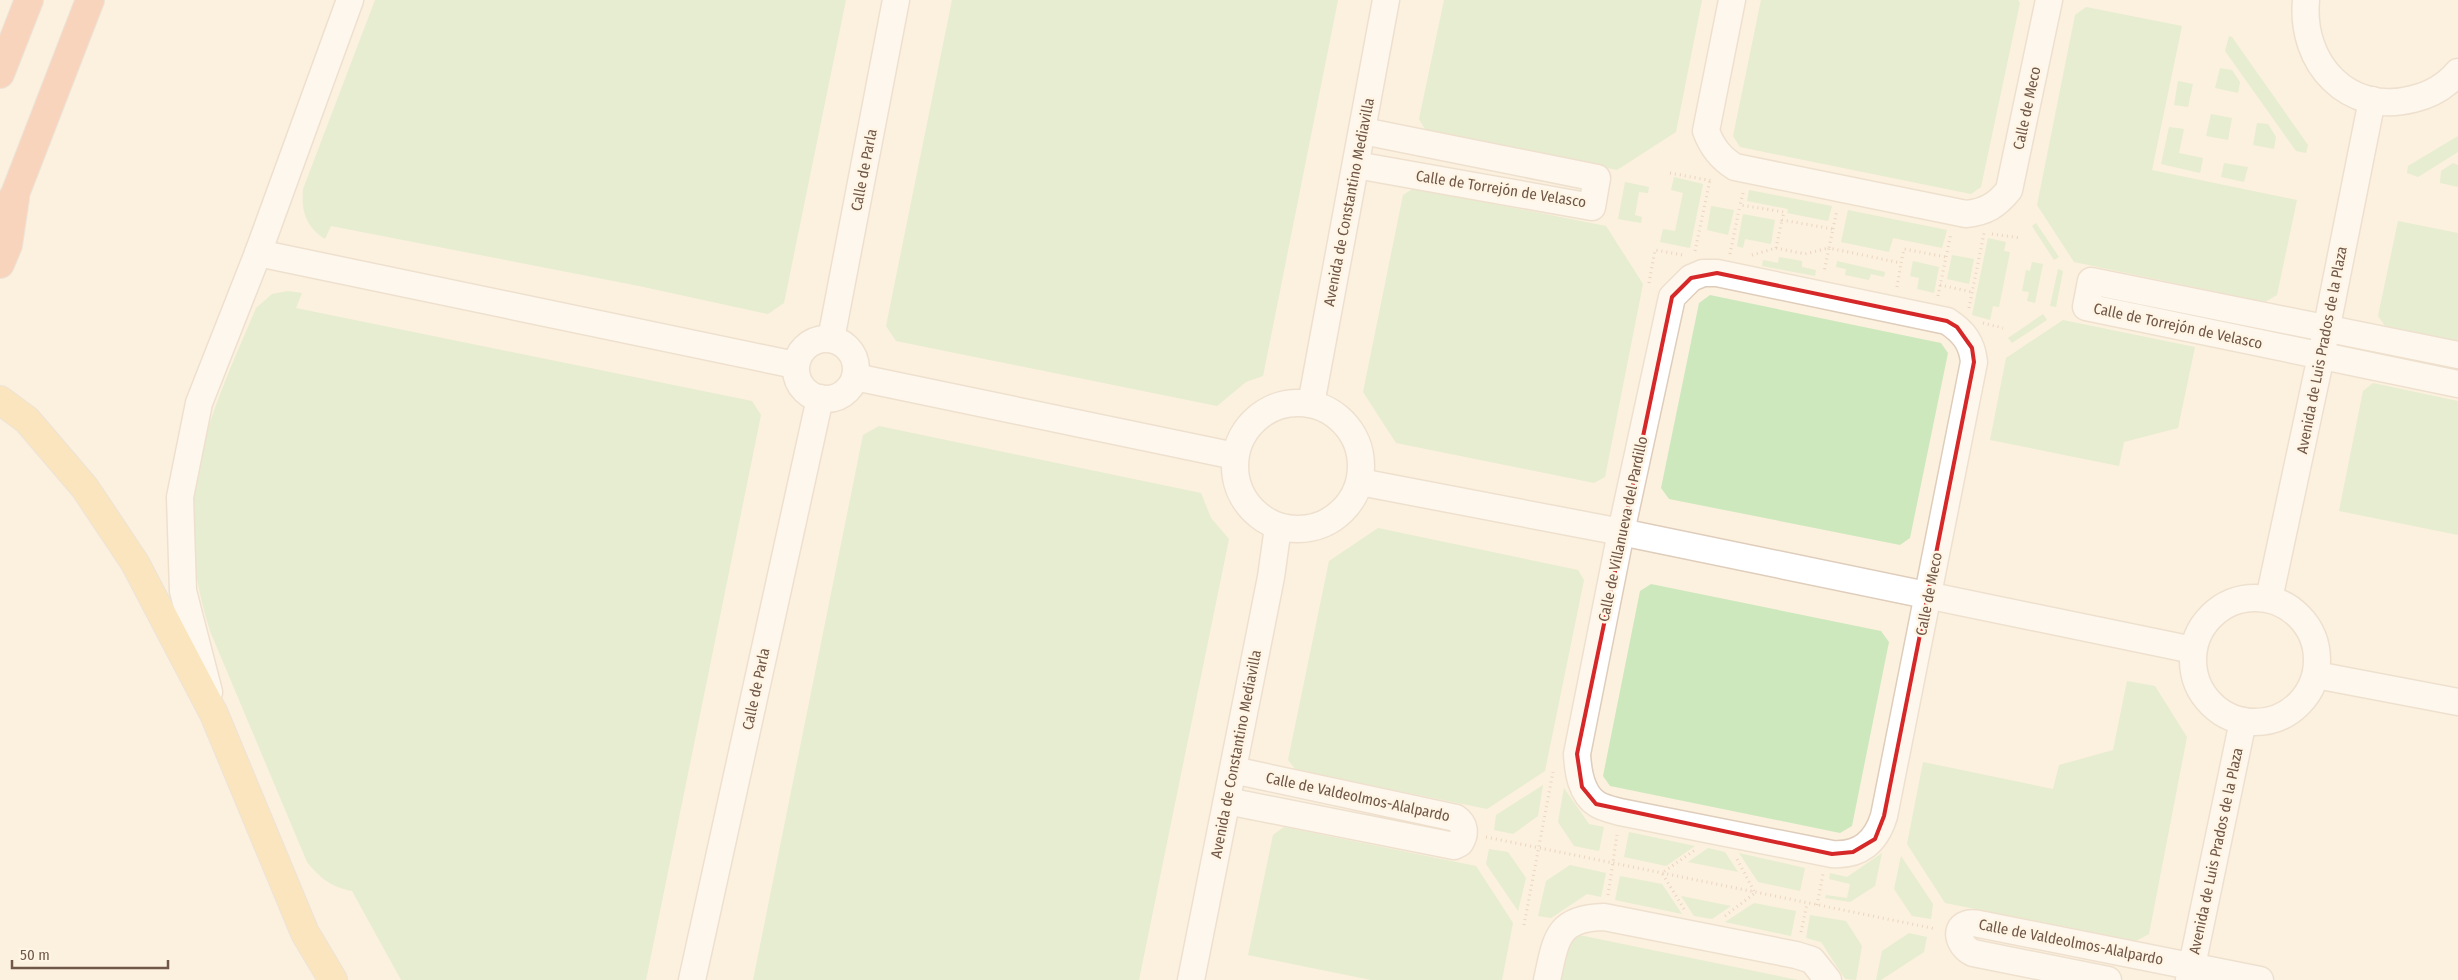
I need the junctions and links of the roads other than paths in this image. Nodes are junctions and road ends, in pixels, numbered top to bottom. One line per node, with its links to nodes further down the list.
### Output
1 (29, 0): 10 (highway)
2 (90, 0): 14 (highway)
3 (350, 0): 16 (street)
4 (896, 0): 20 (street, Calle de Parla)
5 (1386, 0): 12 (street, Avenida de Constantino Mediavilla)
6 (1732, 0): 7 (street, Calle de Meco)
7 (2049, 0)
8 (2306, 0): 11 (street)
9 (2458, 72): 11 (street)
10 (0, 74)
11 (2372, 100): 19 (street, Avenida de Luis Prados de la Plaza)
12 (1363, 131): 13 (street, Avenida de Constantino Mediavilla); 13 (street, Calle de Torrejón de Velasco)
13 (1356, 165): 28 (street, Avenida de Constantino Mediavilla)
14 (15, 194): 15 (highway); 17 (highway)
15 (0, 219)
16 (258, 253): 23 (street); 38 (street)
17 (0, 264)
18 (1970, 323): 32 (street, Calle de Villanueva del Pardillo); 33 (street, Calle de Meco)
19 (2327, 327): 21 (street, Calle de Torrejón de Velasco); 22 (street, Avenida de Luis Prados de la Plaza); 22 (street, Calle de Torrejón de Velasco)
20 (832, 339): 23 (street); 24 (street)
21 (2458, 355)
22 (2321, 356): 25 (street, Calle de Torrejón de Velasco); 34 (street, Avenida de Luis Prados de la Plaza)
23 (796, 365): 26 (street)
24 (855, 378): 26 (street); 29 (street)
25 (2458, 384)
26 (820, 398): 45 (street, Calle de Parla)
27 (0, 400): 38 (main road)
28 (1311, 404): 29 (street); 30 (street)
29 (1235, 456): 31 (street)
30 (1360, 482): 31 (street); 32 (street)
31 (1278, 527): 40 (street, Avenida de Constantino Mediavilla)
32 (1621, 532): 33 (street); 42 (street, Calle de Villanueva del Pardillo)
33 (1929, 596): 35 (street); 42 (street, Calle de Meco)
34 (2269, 599): 35 (street); 36 (street)
35 (2193, 650): 39 (street)
36 (2316, 675): 37 (street); 39 (street)
37 (2458, 702)
38 (214, 714): 44 (main road)
39 (2242, 722): 43 (street, Avenida de Luis Prados de la Plaza)
40 (1233, 770): 41 (street, Avenida de Constantino Mediavilla); 41 (street, Calle de Valdeolmos-Alalpardo)
41 (1228, 801): 46 (street, Avenida de Constantino Mediavilla)
42 (1620, 812)
43 (2191, 973): 49 (street, Calle de Valdeolmos-Alalpardo); 50 (street, Calle de Valdeolmos-Alalpardo)
44 (333, 980)
45 (692, 980)
46 (1191, 980)
47 (1548, 980): 48 (street)
48 (1828, 980)
49 (2108, 980)
50 (2260, 980)

